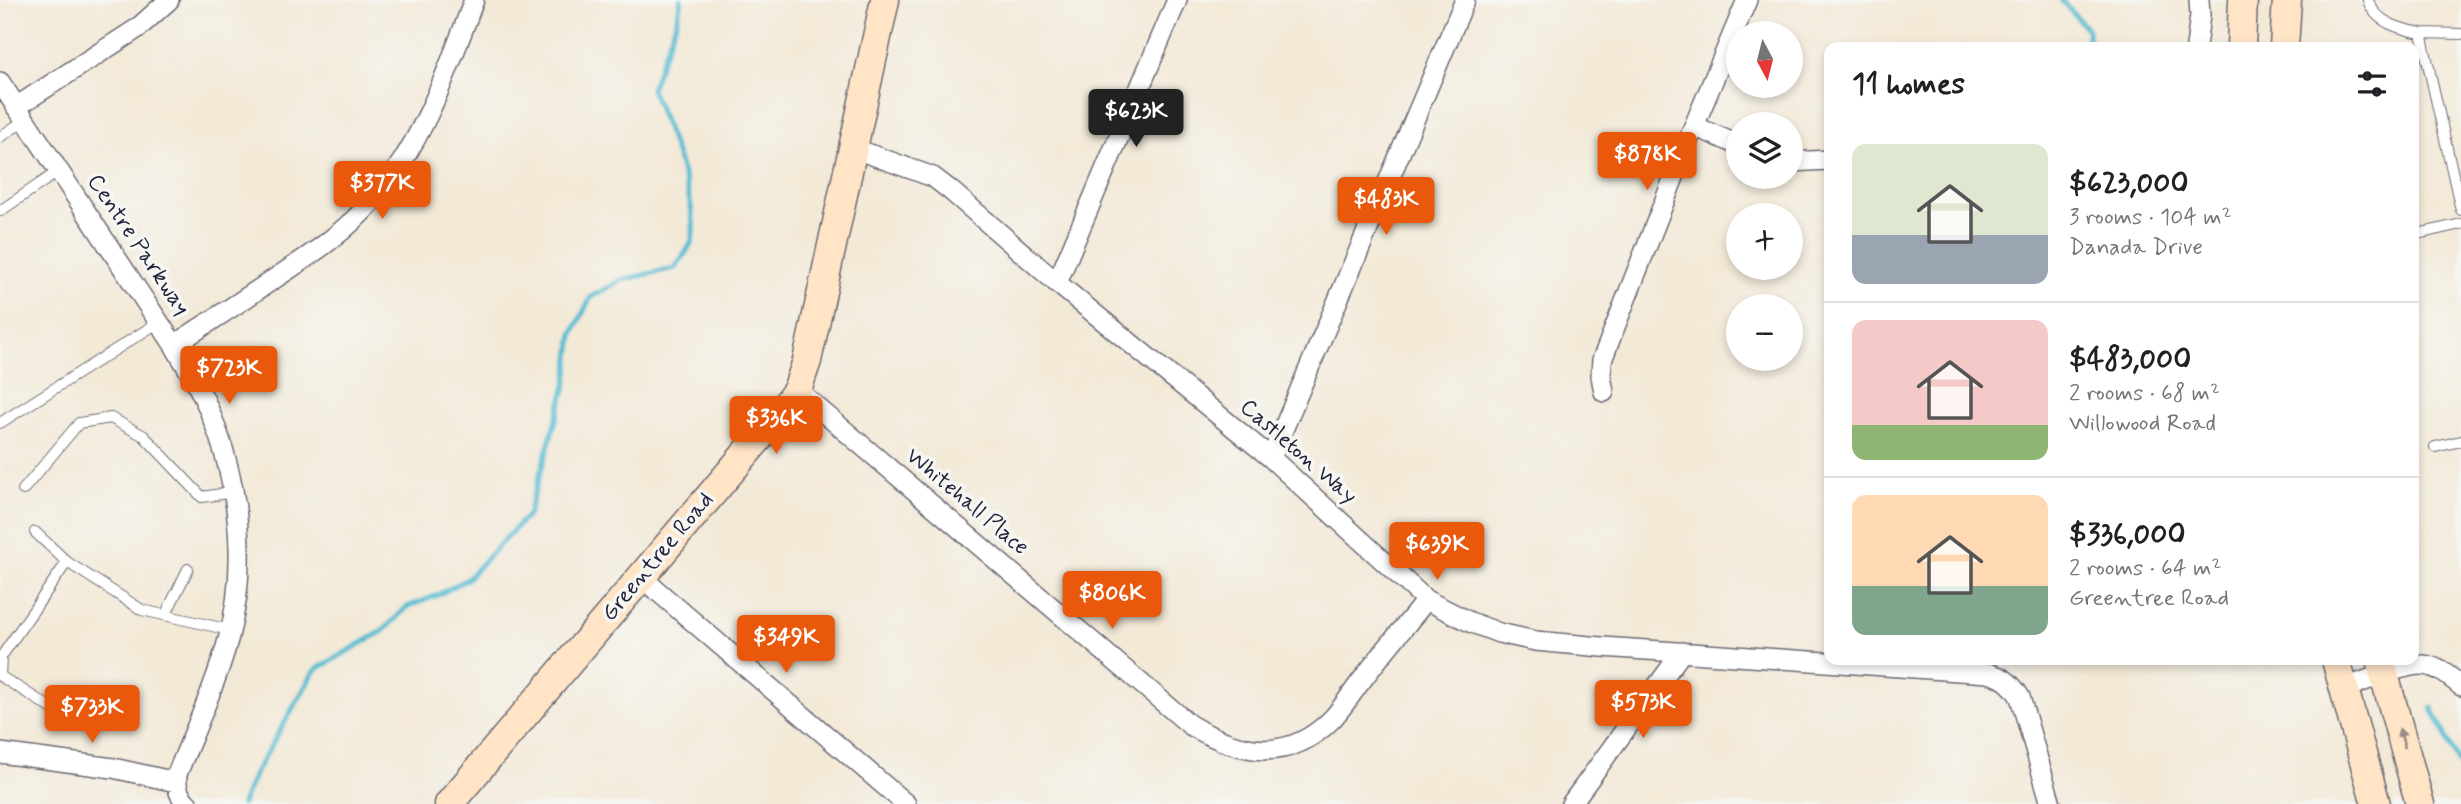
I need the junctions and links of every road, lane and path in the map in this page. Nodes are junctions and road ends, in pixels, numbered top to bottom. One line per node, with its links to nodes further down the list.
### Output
1 (169, 0): 17 (street)
2 (474, 0): 31 (street)
3 (885, 0): 21 (street, Greentree Road)
4 (1177, 0): 29 (street)
5 (1465, 0): 37 (street)
6 (1747, 0): 18 (street)
7 (2199, 0): 13 (street)
8 (2243, 0): 14 (street)
9 (2287, 0): 15 (street)
10 (2368, 0): 11 (lane)
11 (2421, 33): 12 (lane); 25 (lane)
12 (2461, 34)
13 (2197, 42)
14 (2241, 42)
15 (2284, 42)
16 (0, 82): 17 (street, Centre Parkway)
17 (21, 113): 19 (lane); 24 (street, Centre Parkway)
18 (1695, 126): 20 (street); 33 (street)
19 (0, 137)
20 (1726, 140)
21 (853, 148): 29 (street, Castleton Way); 32 (street, Greentree Road)
22 (1824, 160): 23 (street)
23 (1803, 161)
24 (59, 171): 26 (lane); 30 (street, Centre Parkway)
25 (2461, 210)
26 (0, 211)
27 (2461, 225): 28 (lane)
28 (2419, 233)
29 (1057, 282): 37 (street, Castleton Way)
30 (159, 321): 31 (street, Centre Parkway); 34 (lane)
31 (174, 345): 39 (street, Centre Parkway)
32 (797, 390): 43 (street, Greentree Road); 44 (street, Whitehall Place)
33 (1604, 392)
34 (0, 423)
35 (2461, 441): 36 (lane)
36 (2435, 447)
37 (1271, 458): 44 (street, Castleton Way)
38 (23, 490): 39 (lane)
39 (234, 492): 46 (street, Centre Parkway)
40 (35, 532): 41 (lane)
41 (67, 562): 45 (lane); 52 (lane)
42 (188, 569): 45 (lane)
43 (640, 577): 59 (street, Greentree Road); 60 (street)
44 (1426, 600): 47 (street, Castleton Way)
45 (166, 614): 46 (lane)
46 (230, 629): 57 (street, Centre Parkway)
47 (1682, 653): 48 (street, Castleton Way); 61 (street)
48 (1824, 662)
49 (1866, 665): 62 (street, Castleton Way)
50 (2337, 665): 54 (street)
51 (2382, 667): 53 (street); 54 (street); 64 (street, one-way to 51)
52 (0, 676): 55 (lane)
53 (2461, 686)
54 (2344, 689): 63 (street)
55 (59, 713)
56 (0, 753): 57 (street)
57 (176, 782): 58 (street)
58 (188, 804)
59 (450, 804)
60 (906, 804)
61 (1571, 804)
62 (2052, 804)
63 (2376, 804)
64 (2420, 804)

